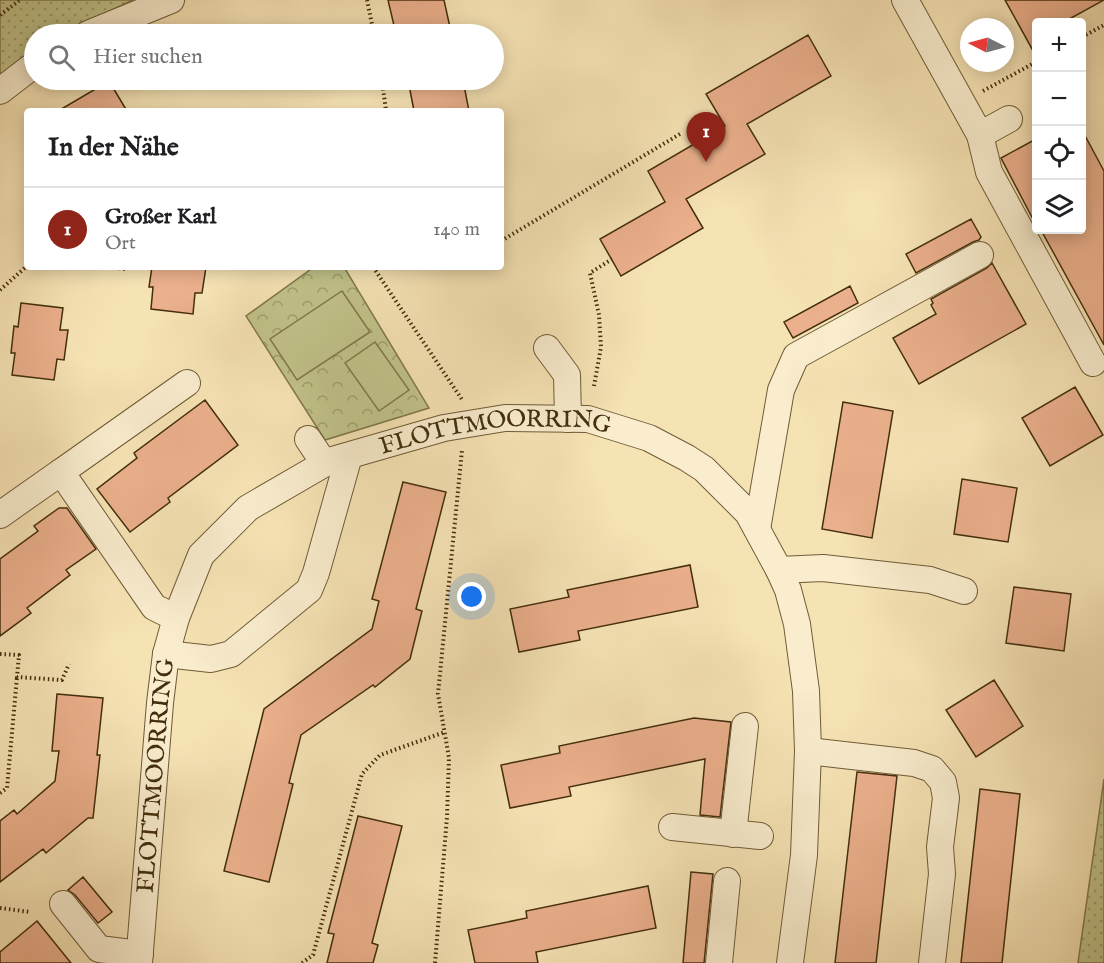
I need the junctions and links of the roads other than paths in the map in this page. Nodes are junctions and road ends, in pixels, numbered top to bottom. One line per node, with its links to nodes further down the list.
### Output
1 (171, 0): 3 (street)
2 (904, 0): 7 (street)
3 (112, 24)
4 (24, 73): 5 (street)
5 (0, 91)
6 (1009, 119): 7 (street)
7 (980, 135): 10 (street)
8 (980, 255): 18 (street)
9 (547, 348): 12 (street)
10 (1093, 363)
11 (188, 383): 16 (street)
12 (578, 419): 14 (street, FLOTTMOORRING); 18 (street, FLOTTMOORRING)
13 (308, 439): 15 (street)
14 (349, 456): 15 (street, FLOTTMOORRING); 22 (street)
15 (324, 464): 21 (street, FLOTTMOORRING)
16 (61, 472): 17 (street); 21 (street)
17 (0, 515)
18 (757, 529): 19 (street, FLOTTMOORRING)
19 (779, 570): 20 (street); 24 (street, FLOTTMOORRING)
20 (964, 591)
21 (176, 618): 22 (street, FLOTTMOORRING)
22 (166, 654): 30 (street, FLOTTMOORRING)
23 (745, 726): 26 (street)
24 (808, 751): 32 (street, FLOTTMOORRING); 33 (street)
25 (672, 827): 26 (street)
26 (733, 834): 27 (street)
27 (760, 836)
28 (728, 881): 31 (street)
29 (63, 904): 30 (street)
30 (139, 959)
31 (719, 963)
32 (790, 963)
33 (932, 963)

